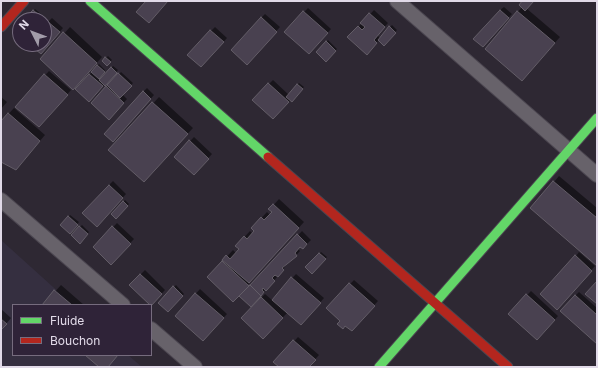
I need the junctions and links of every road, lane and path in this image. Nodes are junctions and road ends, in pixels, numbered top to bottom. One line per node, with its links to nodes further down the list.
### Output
1 (24, 1): 4 (street)
2 (90, 1): 9 (street)
3 (397, 1): 6 (street)
4 (1, 27)
5 (597, 118): 6 (street)
6 (568, 151): 7 (street); 9 (street)
7 (597, 175)
8 (1, 200): 10 (street)
9 (435, 303): 13 (street); 14 (street)
10 (122, 304)
11 (152, 330): 12 (street)
12 (195, 367)
13 (378, 367)
14 (508, 367)

